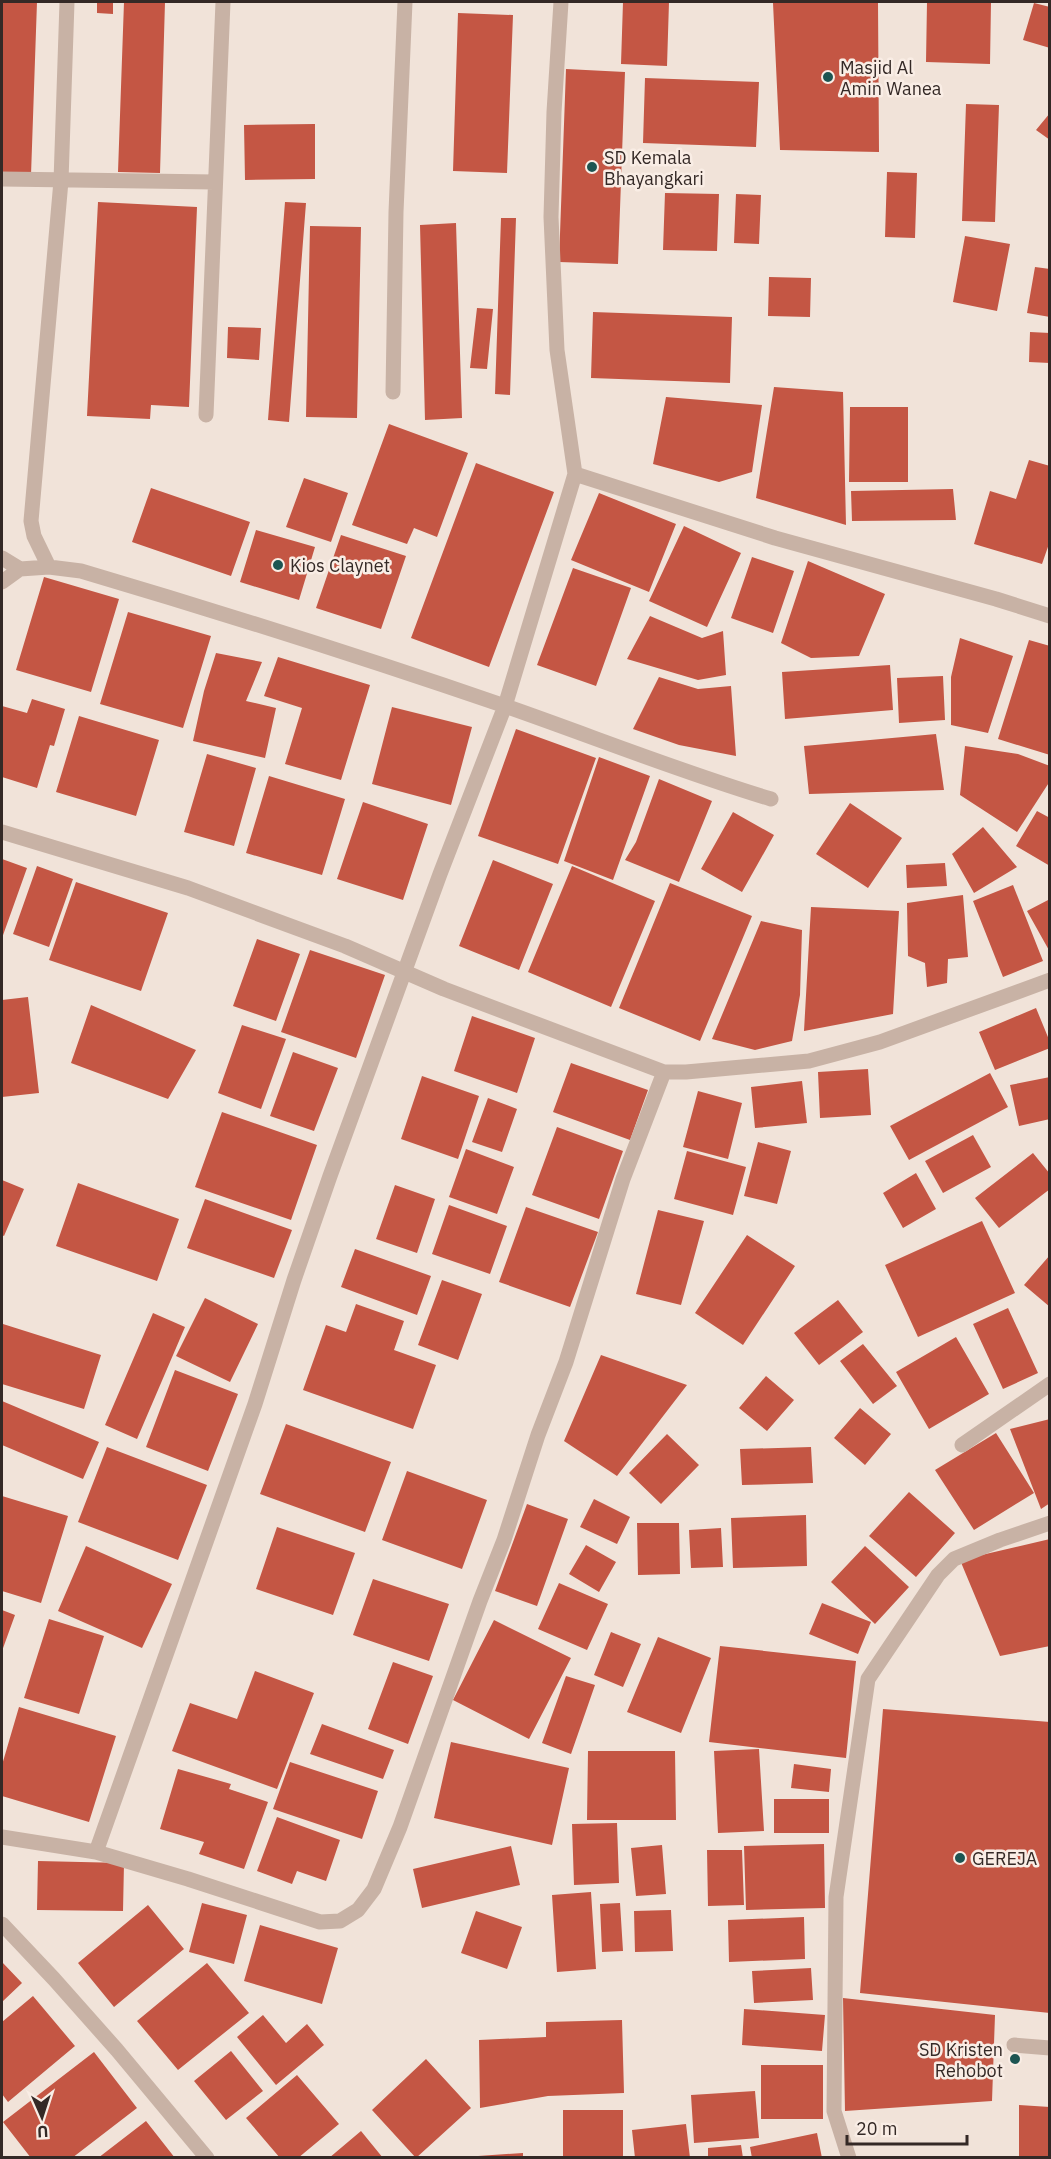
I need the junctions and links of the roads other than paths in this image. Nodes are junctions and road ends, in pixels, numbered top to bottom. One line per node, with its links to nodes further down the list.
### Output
1 (67, 2): 6 (street)
2 (223, 2): 7 (street)
3 (405, 2): 8 (street)
4 (561, 2): 10 (street)
5 (2, 179): 6 (street)
6 (61, 181): 7 (street); 12 (street)
7 (215, 182): 9 (street)
8 (393, 392)
9 (206, 415)
10 (575, 474): 15 (street); 16 (street)
11 (2, 558): 13 (street)
12 (49, 567): 13 (street); 16 (street)
13 (20, 569): 14 (street)
14 (2, 582)
15 (1050, 616)
16 (505, 706): 17 (street); 19 (street)
17 (771, 799)
18 (2, 832): 19 (street)
19 (404, 971): 21 (street); 26 (street)
20 (1050, 980): 21 (street)
21 (664, 1072): 26 (street)
22 (1050, 1384): 23 (street)
23 (962, 1445)
24 (1050, 1523): 31 (street)
25 (2, 1837): 26 (street)
26 (96, 1852)
27 (2, 1924): 30 (street)
28 (1014, 2046): 29 (street)
29 (1050, 2048)
30 (207, 2157)
31 (849, 2157)

